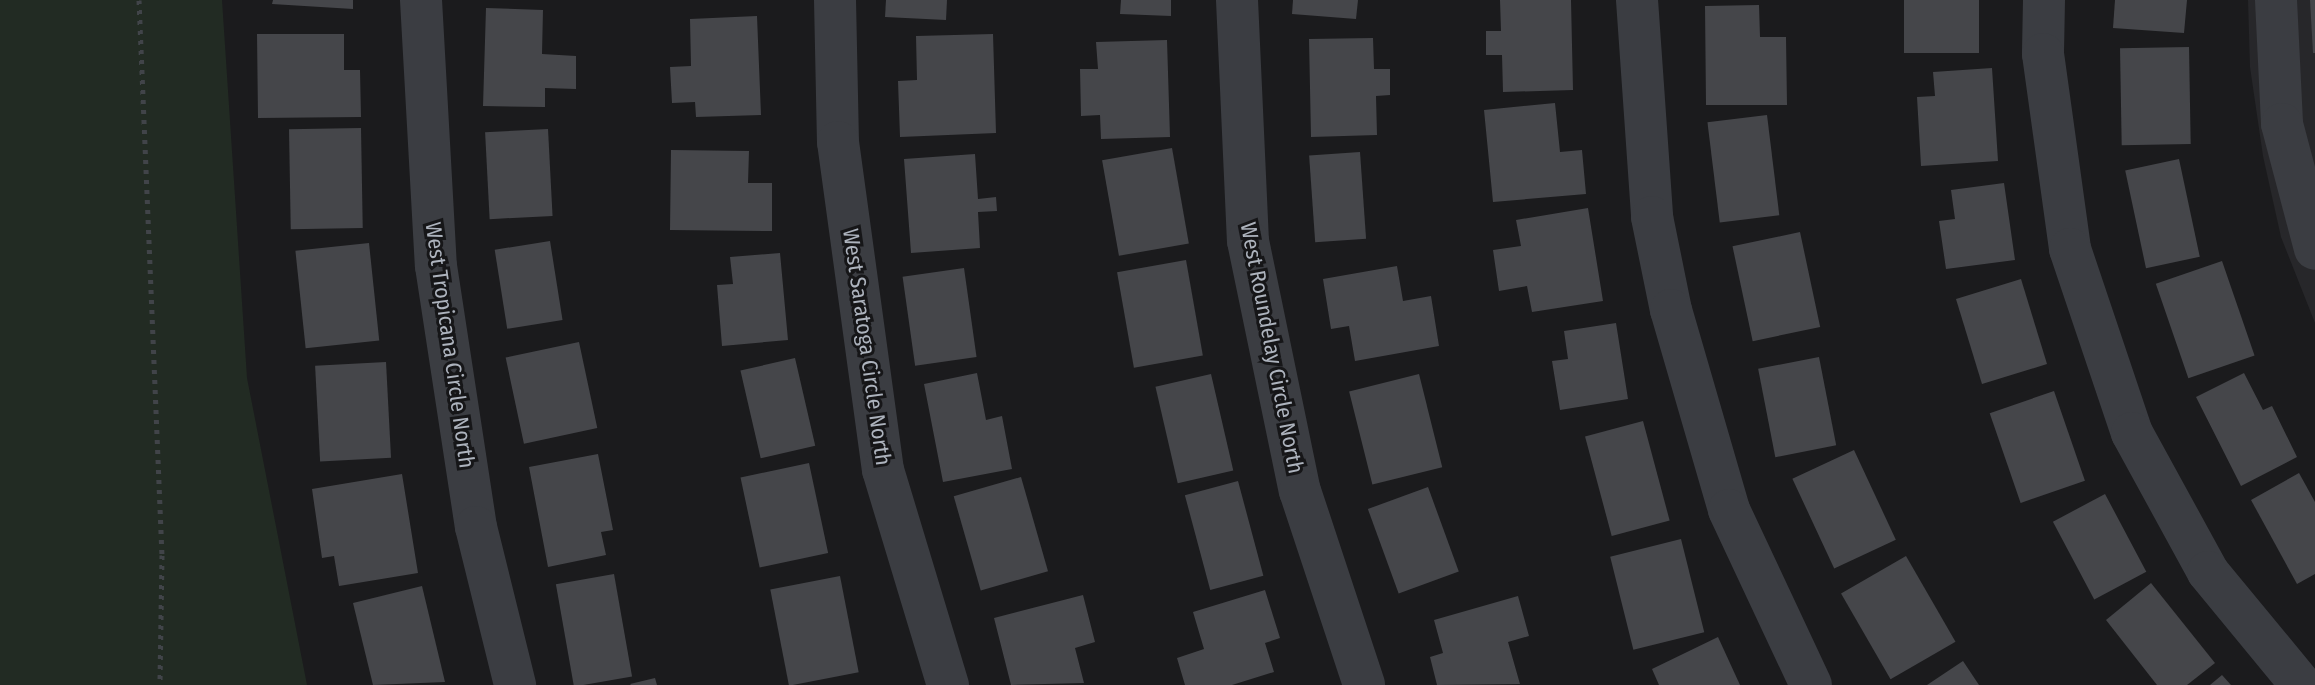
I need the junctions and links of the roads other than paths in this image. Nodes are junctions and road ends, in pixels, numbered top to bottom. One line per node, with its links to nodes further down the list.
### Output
1 (421, 0): 8 (street, West Tropicana Circle North)
2 (835, 0): 9 (street, West Saratoga Circle North)
3 (1237, 0): 10 (street, West Roundelay Circle North)
4 (1637, 0): 11 (street)
5 (2044, 0): 12 (street)
6 (2276, 0): 7 (street)
7 (2315, 249)
8 (515, 685)
9 (948, 685)
10 (1364, 685)
11 (1811, 685)
12 (2301, 685)

